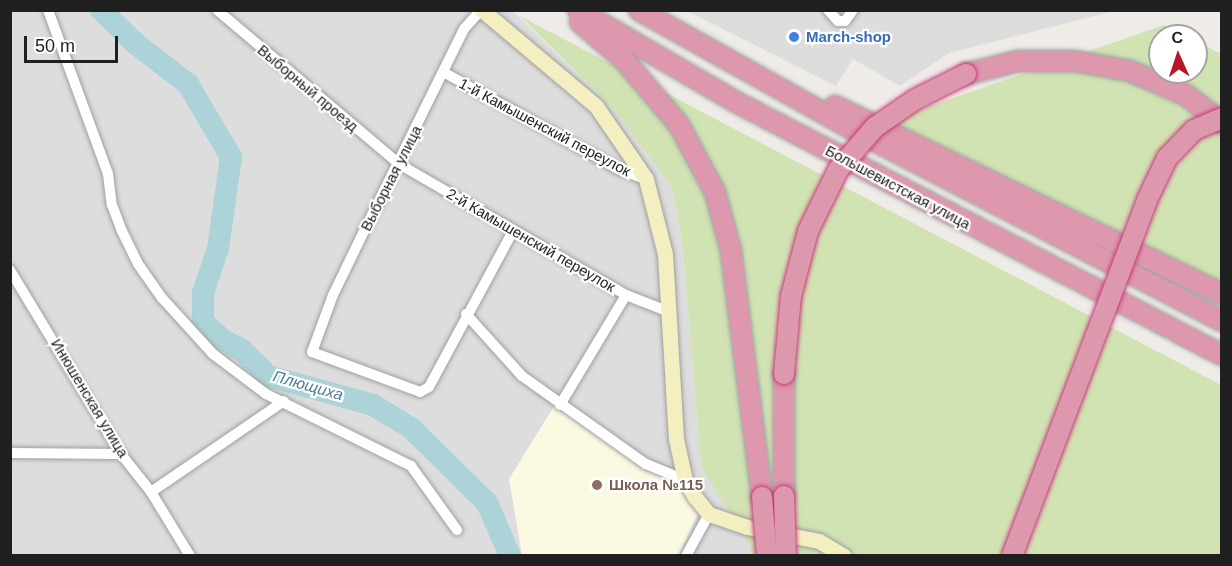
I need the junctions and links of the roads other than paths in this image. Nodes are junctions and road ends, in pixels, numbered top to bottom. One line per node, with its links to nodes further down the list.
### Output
1 (48, 10): 22 (street)
2 (217, 10): 12 (street, Выборный проезд)
3 (482, 10): 10 (street, Выборная улица); 13 (street)
4 (567, 10): 32 (highway, bridge)
5 (578, 10): 21 (highway, Большевистская улица)
6 (639, 10): 9 (highway, Большевистская улица)
7 (853, 10): 8 (street)
8 (830, 14)
9 (676, 31): 16 (highway); 20 (highway, Большевистская улица)
10 (445, 73): 12 (street, Выборная улица); 13 (street, 1-й Камышенский переулок)
11 (1221, 120): 33 (highway, bridge); 35 (highway, bridge)
12 (399, 164): 14 (street, 2-й Камышенский переулок); 19 (street, Выборная улица)
13 (646, 179): 18 (street)
14 (513, 231): 17 (street, 2-й Камышенский переулок); 19 (street)
15 (10, 270): 25 (street, Инюшенская улица)
16 (1221, 294)
17 (626, 295): 18 (street, 2-й Камышенский переулок); 23 (street)
18 (667, 311): 26 (street)
19 (466, 314): 23 (street)
20 (1221, 321)
21 (1221, 355)
22 (284, 401): 27 (street); 29 (street)
23 (560, 405): 26 (street)
24 (10, 453): 25 (street)
25 (121, 454): 27 (street, Инюшенская улица)
26 (685, 480): 28 (street)
27 (151, 492): 30 (street, Инюшенская улица)
28 (709, 514): 31 (street); 34 (street)
29 (457, 530)
30 (190, 555)
31 (686, 555)
32 (767, 555)
33 (786, 555)
34 (844, 555)
35 (1012, 555)

